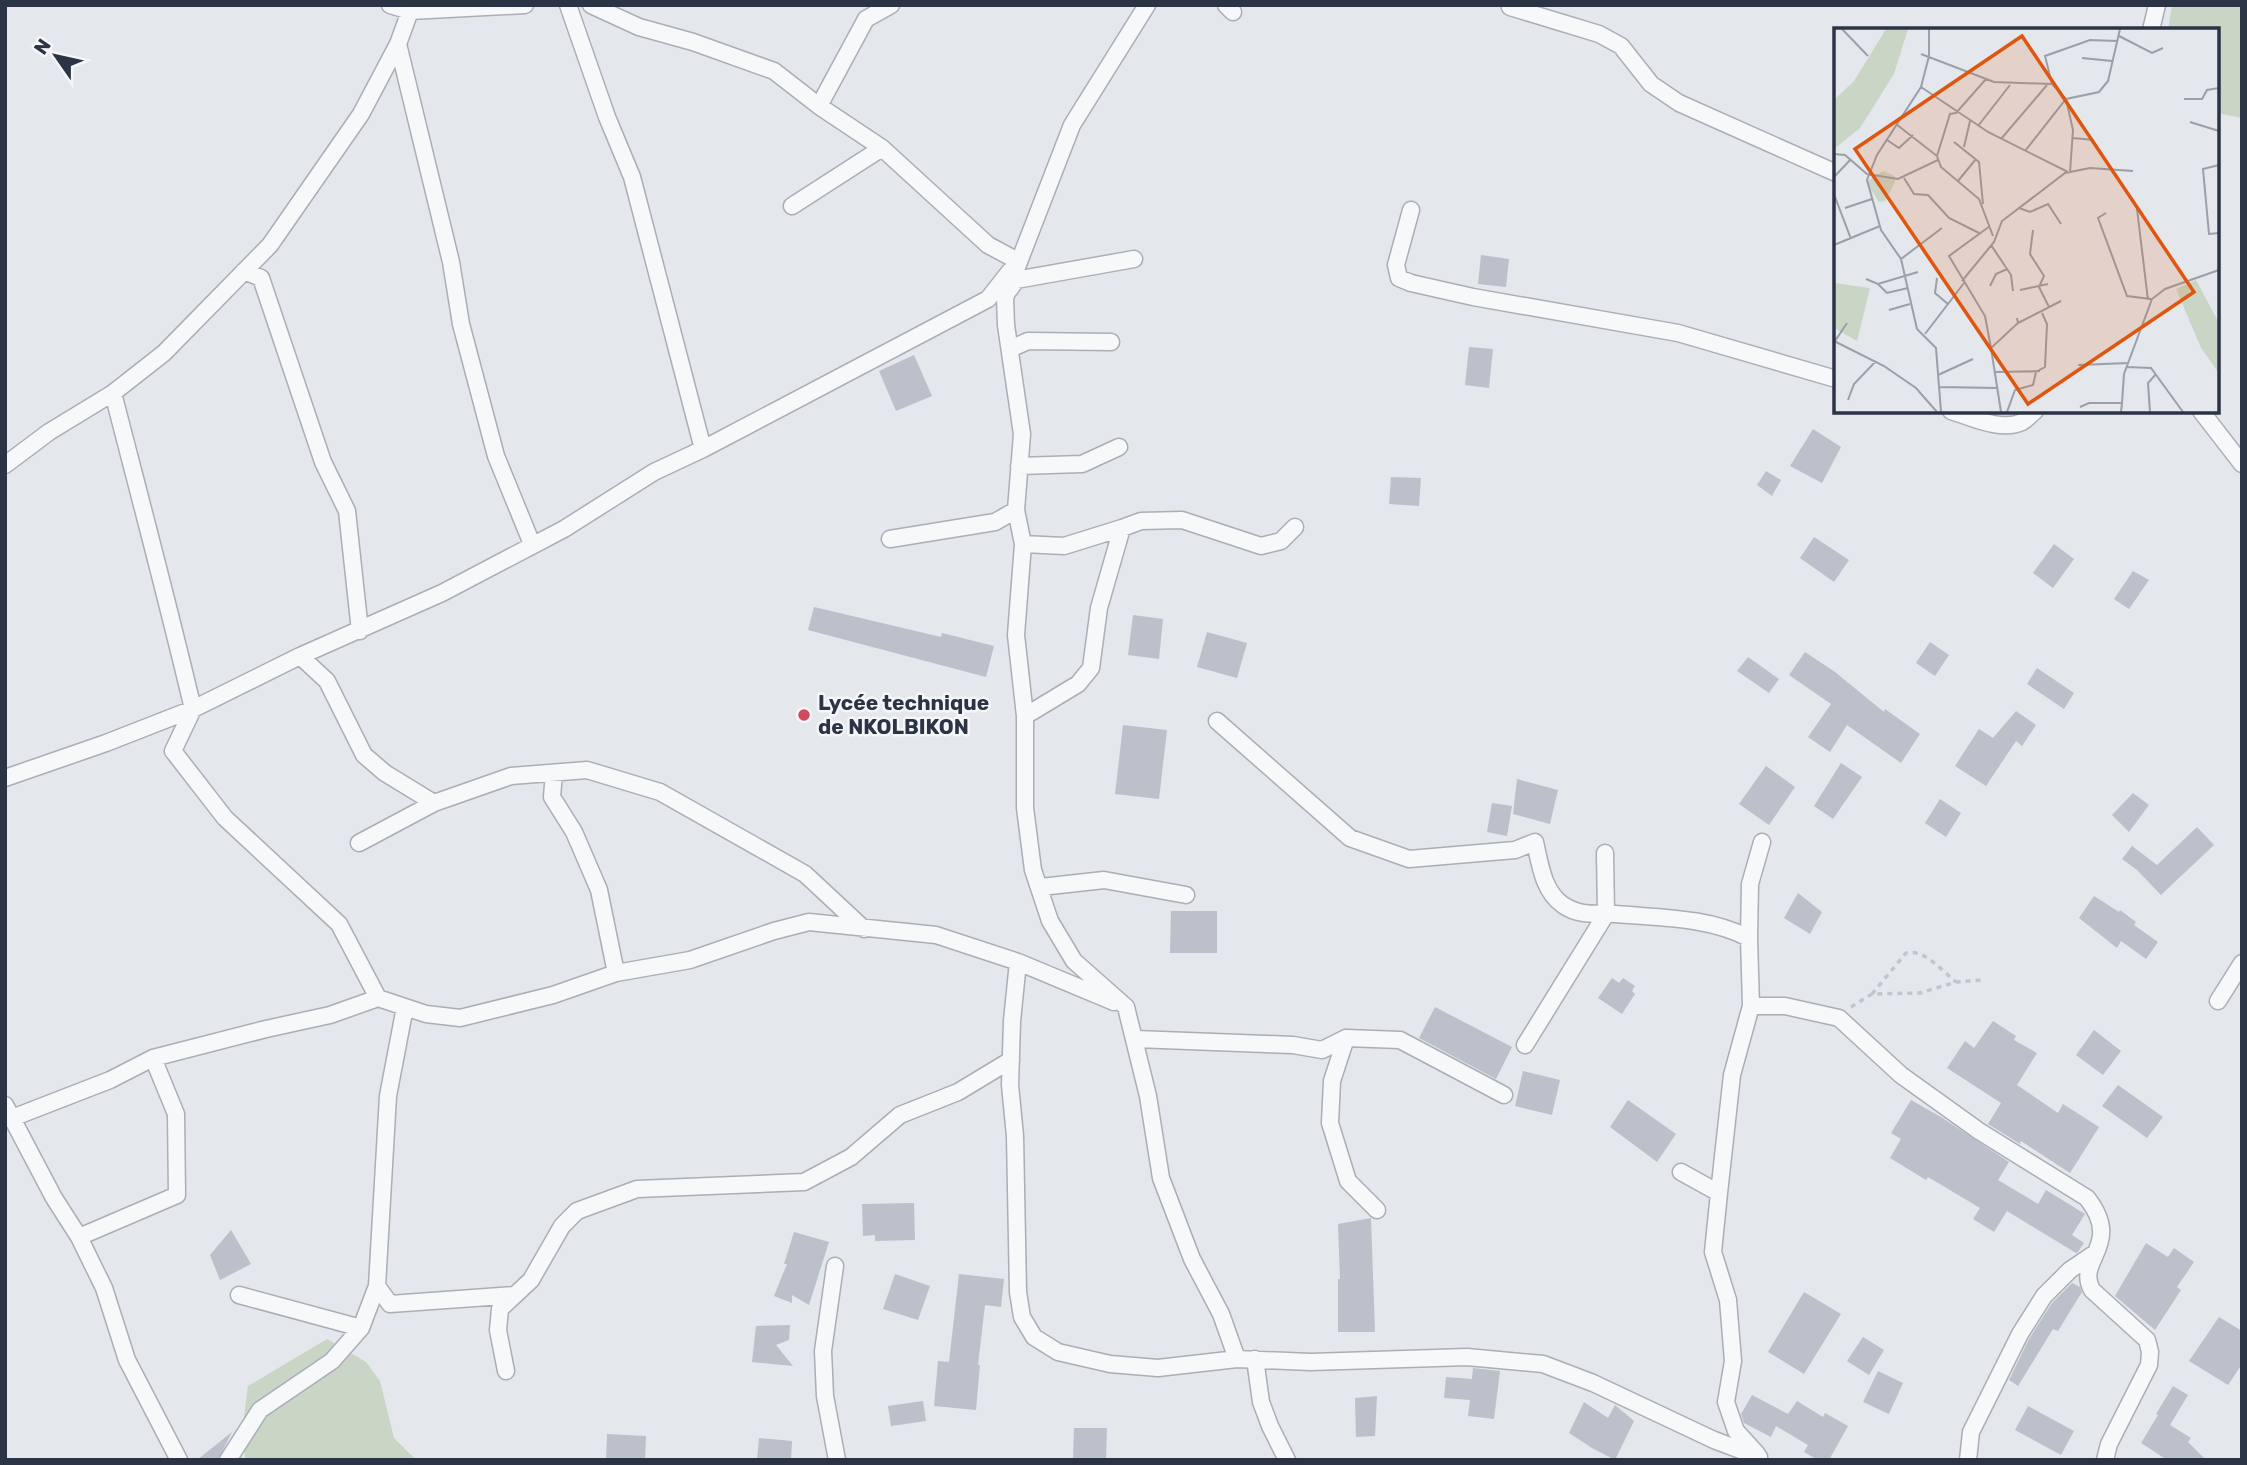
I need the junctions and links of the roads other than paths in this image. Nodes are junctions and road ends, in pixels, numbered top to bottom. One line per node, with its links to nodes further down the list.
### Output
1 (390, 5): 9 (street)
2 (525, 5): 9 (street)
3 (568, 5): 29 (street)
4 (591, 5): 12 (street)
5 (891, 5): 12 (street)
6 (1147, 5): 18 (street)
7 (2157, 5): 10 (street)
8 (1510, 7): 14 (street)
9 (410, 11): 11 (street)
10 (2151, 28)
11 (398, 44): 19 (street); 37 (street)
12 (819, 107): 13 (street)
13 (882, 148): 15 (street); 18 (street)
14 (1834, 172)
15 (792, 206)
16 (1411, 210): 23 (street)
17 (1134, 259): 20 (street)
18 (1018, 261): 20 (street); 29 (street)
19 (244, 271): 24 (street); 39 (street)
20 (1005, 298): 22 (street)
21 (1111, 342): 22 (street)
22 (1010, 349): 32 (street)
23 (1834, 378)
24 (113, 393): 31 (street); 41 (street)
25 (1958, 413): 26 (street)
26 (2033, 413)
27 (2203, 413): 30 (street)
28 (1119, 447): 32 (street)
29 (704, 449): 37 (street)
30 (2242, 464)
31 (5, 465)
32 (1019, 466): 33 (street)
33 (1016, 510): 36 (street); 38 (street)
34 (1295, 527): 35 (street)
35 (1122, 528): 38 (street); 42 (street)
36 (890, 539)
37 (532, 544): 39 (street)
38 (1023, 544): 42 (street)
39 (360, 631): 40 (street)
40 (300, 656): 41 (street); 46 (street)
41 (193, 709): 45 (street); 58 (street)
42 (1025, 716): 50 (street)
43 (1217, 721): 52 (street)
44 (554, 773): 46 (street); 53 (street); 57 (street)
45 (5, 778)
46 (434, 803): 47 (street)
47 (359, 842)
48 (1762, 842): 54 (street)
49 (1605, 853): 52 (street)
50 (1041, 887): 51 (street); 62 (street)
51 (1186, 895)
52 (1606, 914): 54 (street); 65 (street)
53 (864, 929): 55 (street); 57 (street)
54 (1749, 938): 60 (street)
55 (1018, 962): 62 (street); 67 (street)
56 (2242, 963): 59 (street)
57 (616, 973): 61 (street)
58 (378, 998): 61 (street); 66 (street)
59 (2218, 1001)
60 (1751, 1006): 71 (street); 74 (street)
61 (405, 1007): 76 (street)
62 (1126, 1007): 64 (street)
63 (1346, 1038): 64 (street); 68 (street); 72 (street)
64 (1136, 1039): 80 (street)
65 (1525, 1045)
66 (153, 1058): 69 (street); 73 (street)
67 (1011, 1060): 77 (street); 80 (street)
68 (1504, 1095)
69 (9, 1112): 73 (street)
70 (1681, 1172): 71 (street)
71 (1718, 1193): 83 (street)
72 (1377, 1210)
73 (79, 1237): 84 (street)
74 (2097, 1252): 88 (street); 89 (street)
75 (835, 1266): 86 (street)
76 (377, 1286): 77 (street); 79 (street)
77 (515, 1295): 82 (street)
78 (239, 1296): 79 (street)
79 (361, 1328): 85 (street)
80 (1237, 1359): 81 (street)
81 (1255, 1359): 83 (street); 87 (street)
82 (506, 1371)
83 (1762, 1458)
84 (179, 1460)
85 (228, 1460)
86 (836, 1460)
87 (1287, 1460)
88 (1968, 1460)
89 (2105, 1460)

